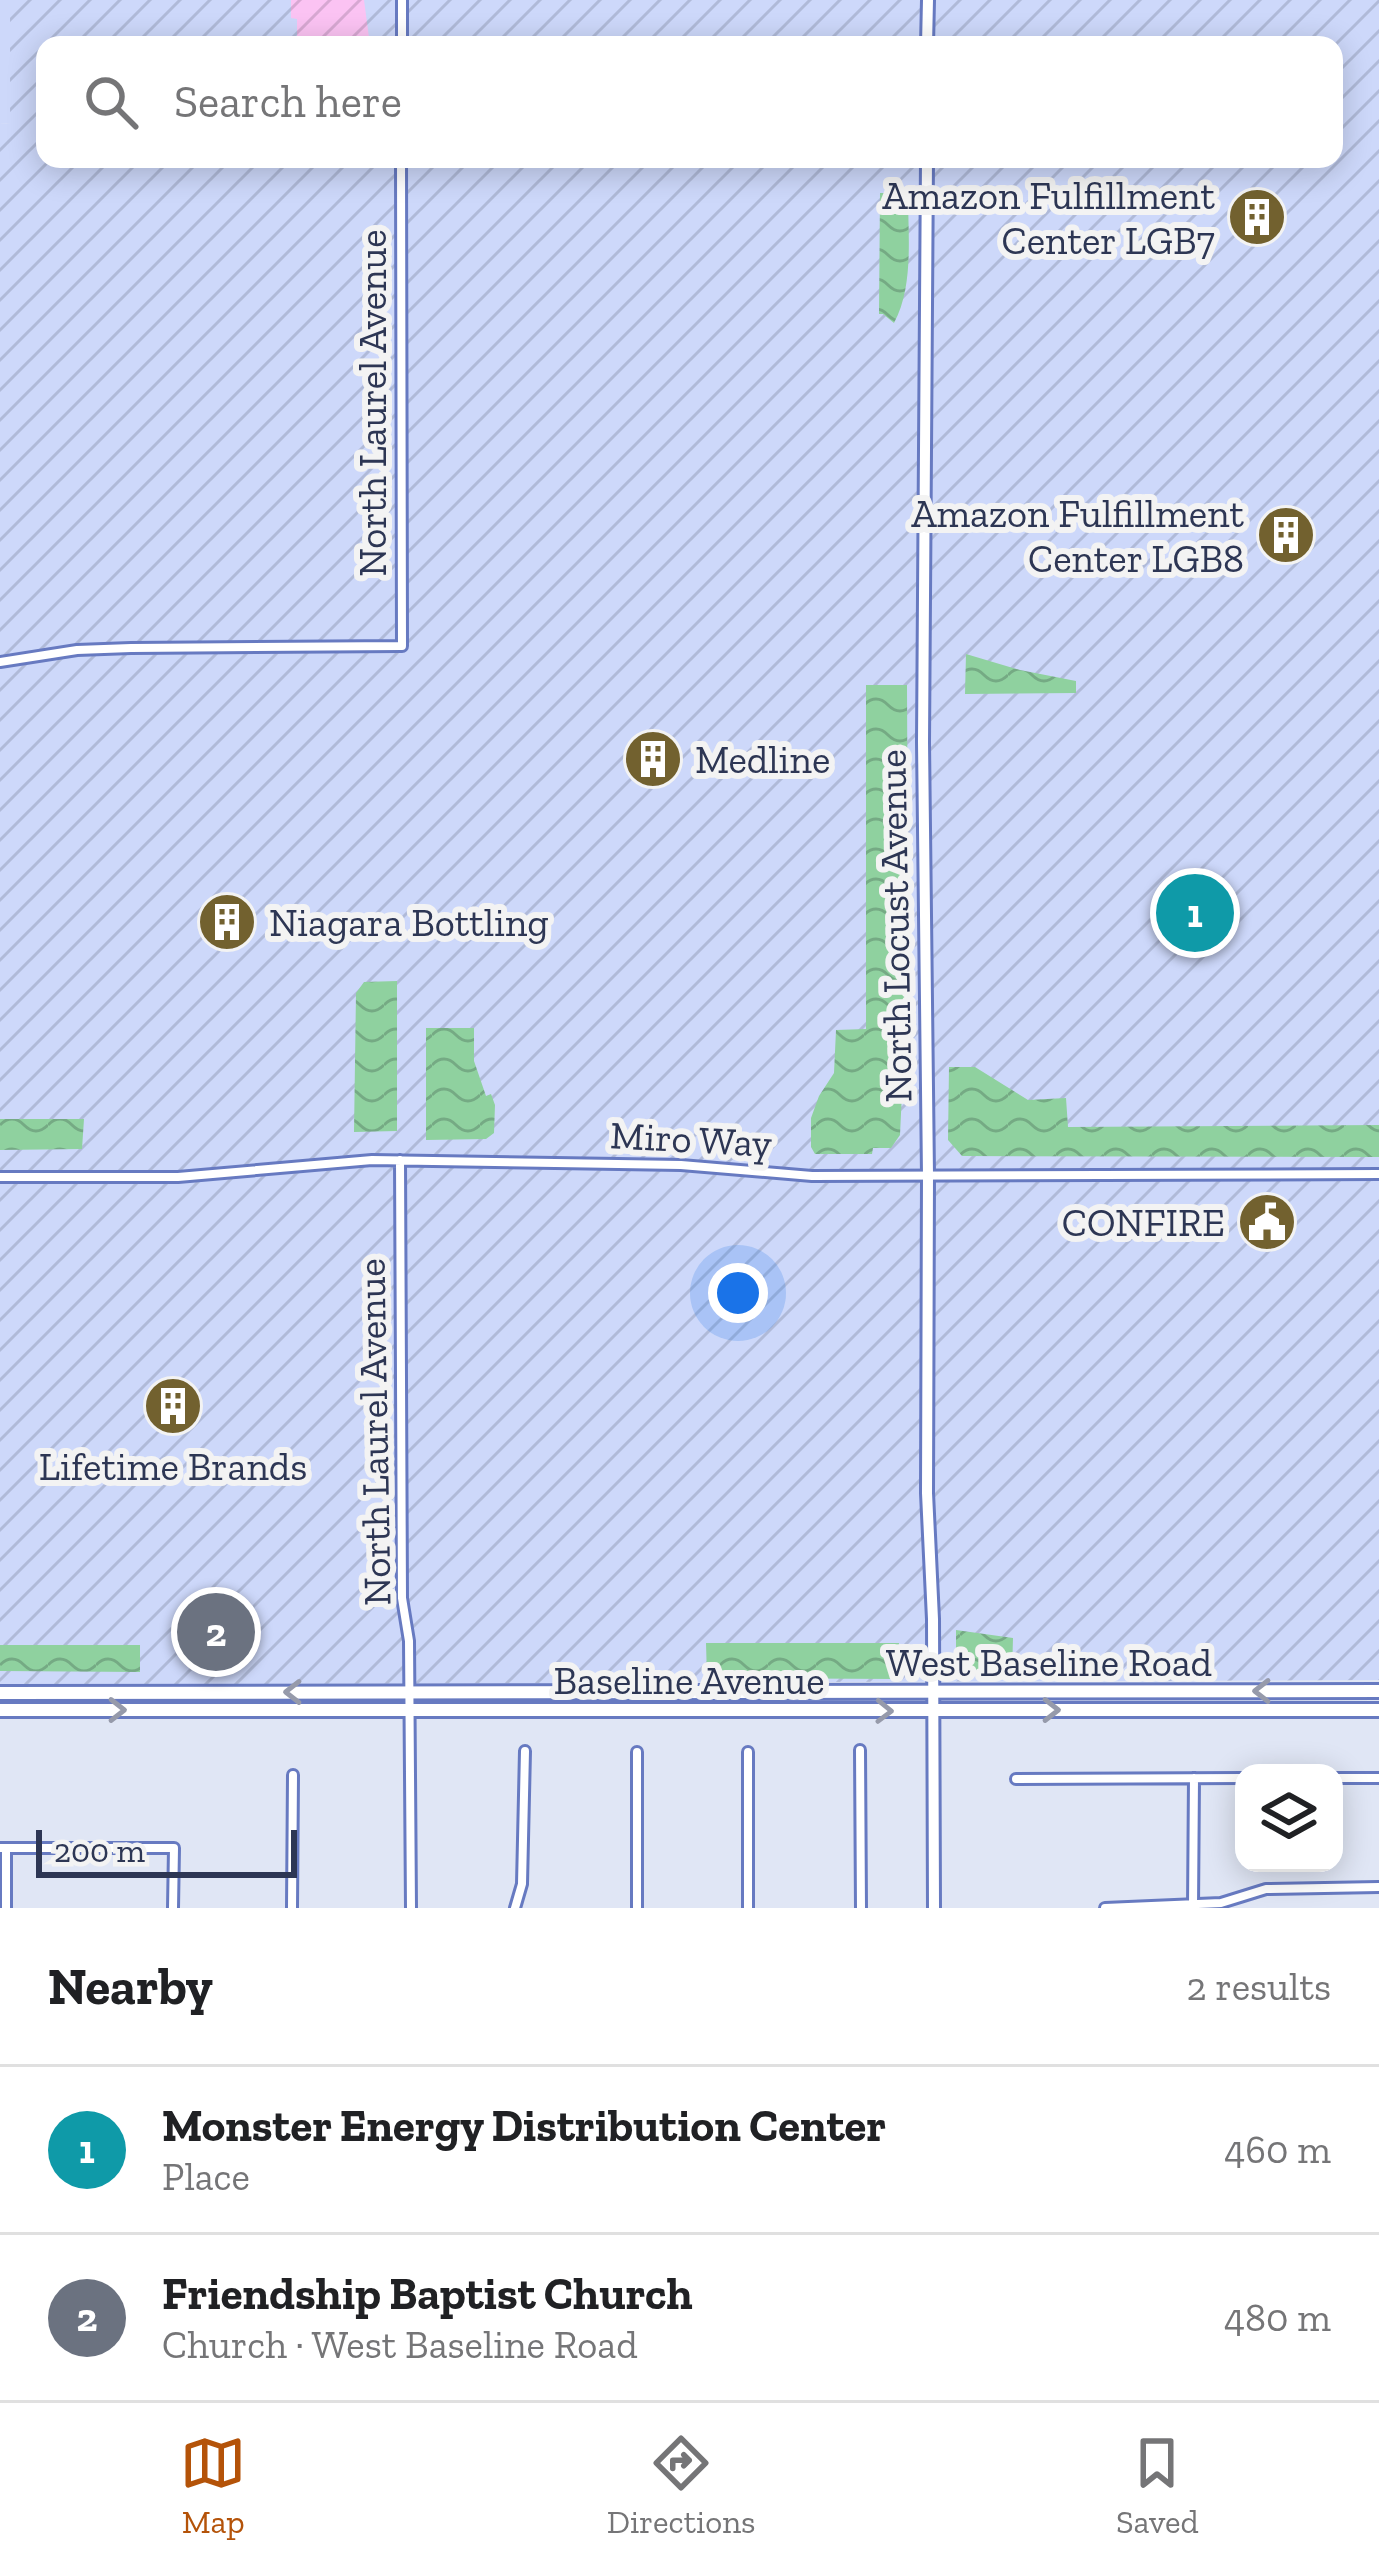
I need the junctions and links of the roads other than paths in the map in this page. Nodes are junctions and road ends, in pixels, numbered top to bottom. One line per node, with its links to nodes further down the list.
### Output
1 (402, 0): 3 (street)
2 (928, 0): 4 (street)
3 (402, 36)
4 (927, 36)
5 (401, 168): 7 (street, North Laurel Avenue)
6 (927, 168): 9 (street, North Locust Avenue)
7 (0, 662)
8 (400, 1160): 9 (street, Miro Way); 11 (street, Miro Way); 15 (street, North Laurel Avenue)
9 (928, 1174): 10 (street, Miro Way); 13 (street, North Locust Avenue)
10 (1379, 1174)
11 (0, 1177)
12 (1379, 1691): 13 (main road, West Baseline Road, one-way to 13)
13 (933, 1692): 15 (main road, West Baseline Road); 18 (street, North Locust Avenue)
14 (0, 1693): 15 (main road, West Baseline Road, one-way to 14)
15 (410, 1702): 16 (main road, Baseline Avenue, one-way to 15); 18 (main road, Baseline Avenue, one-way to 18); 35 (street, North Laurel Avenue)
16 (0, 1710)
17 (1379, 1710): 18 (main road, Baseline Avenue, one-way to 17)
18 (934, 1712): 40 (street, North Locust Avenue)
19 (860, 1750): 39 (street)
20 (525, 1751): 36 (street)
21 (637, 1752): 37 (street)
22 (748, 1752): 38 (street)
23 (293, 1775): 34 (street)
24 (1194, 1778): 25 (street); 28 (street); 31 (street)
25 (1235, 1778)
26 (1343, 1778): 27 (street)
27 (1379, 1778)
28 (1016, 1779)
29 (3, 1848): 32 (street); 33 (street)
30 (1379, 1887): 31 (street)
31 (1193, 1906): 41 (street)
32 (6, 1908)
33 (173, 1908)
34 (292, 1908)
35 (411, 1908)
36 (515, 1908)
37 (637, 1908)
38 (748, 1908)
39 (861, 1908)
40 (934, 1908)
41 (1105, 1908)

